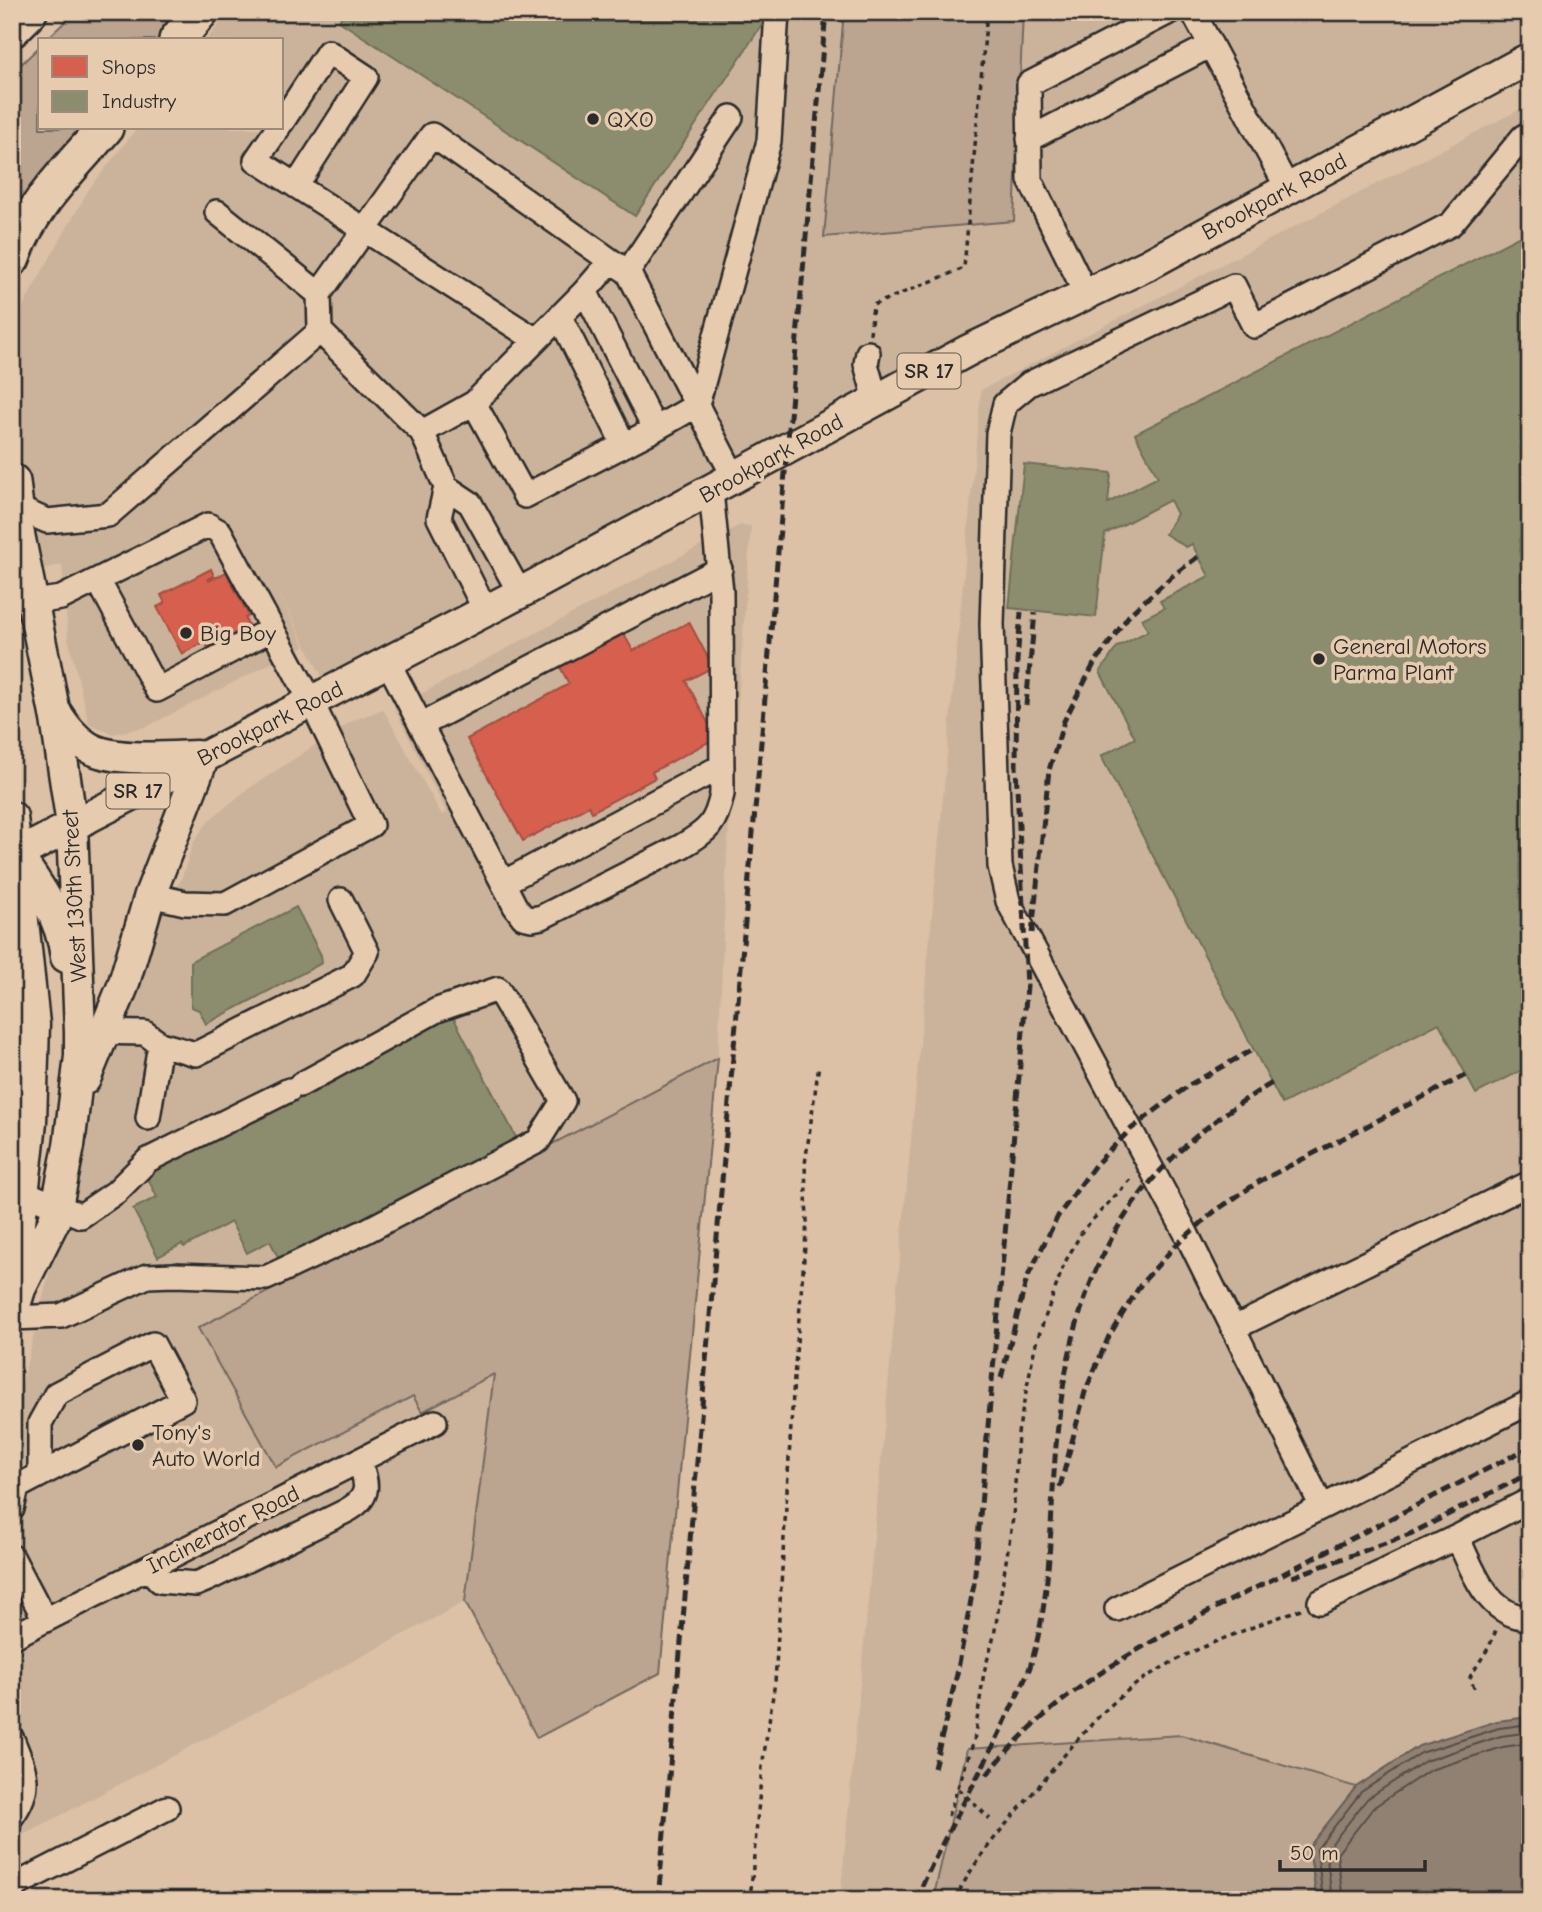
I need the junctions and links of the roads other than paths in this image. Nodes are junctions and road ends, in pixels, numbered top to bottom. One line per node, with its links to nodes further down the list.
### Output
1 (29, 12): 6 (highway)
2 (200, 12): 7 (highway)
3 (777, 12): 31 (street)
4 (1169, 12): 15 (street)
5 (1193, 12): 8 (street)
6 (12, 29)
7 (179, 38)
8 (1211, 45): 15 (street); 17 (street)
9 (1530, 58): 17 (main road, Brookpark Road / SR 17)
10 (731, 117): 21 (street)
11 (284, 119): 16 (street)
12 (103, 130): 20 (highway)
13 (277, 130): 16 (street)
14 (1530, 133): 65 (street)
15 (1029, 139): 23 (street)
16 (296, 186): 19 (street)
17 (1288, 189): 23 (main road, Brookpark Road / SR 17)
18 (217, 212): 24 (street)
19 (363, 230): 21 (street); 24 (street); 27 (street)
20 (12, 258)
21 (620, 266): 22 (street); 31 (street)
22 (585, 291): 25 (street); 32 (street)
23 (1086, 293): 29 (main road, Brookpark Road / SR 17)
24 (319, 294): 26 (street)
25 (560, 317): 27 (street); 34 (street)
26 (320, 331): 33 (street); 37 (street)
27 (537, 340): 30 (street)
28 (868, 353): 29 (street)
29 (876, 400): 35 (main road, Brookpark Road / SR 17)
30 (474, 403): 33 (street); 34 (street)
31 (697, 405): 32 (street); 35 (street)
32 (655, 429): 34 (street)
33 (422, 432): 36 (street)
34 (624, 445)
35 (722, 484): 38 (street); 40 (main road, Brookpark Road / SR 17)
36 (446, 487): 40 (street); 42 (street)
37 (13, 499): 41 (main road, West 130th Street)
38 (720, 569): 47 (street); 49 (street)
39 (98, 580): 41 (street); 43 (street); 43 (street)
40 (520, 593): 42 (main road, Brookpark Road / SR 17)
41 (23, 603): 46 (main road, West 130th Street)
42 (485, 610): 44 (main road, Brookpark Road / SR 17)
43 (272, 629): 45 (street)
44 (388, 662): 45 (main road, Brookpark Road / SR 17); 47 (street)
45 (312, 703): 48 (main road, Brookpark Road / SR 17); 54 (street)
46 (55, 711): 48 (main road); 51 (main road, West 130th Street)
47 (421, 725): 53 (street)
48 (204, 756): 51 (main road, Brookpark Road / SR 17); 54 (main road)
49 (722, 766): 53 (street); 53 (street)
50 (12, 817): 52 (main road)
51 (72, 825): 52 (main road, Brookpark Road / SR 17); 56 (main road, West 130th Street)
52 (14, 856): 56 (main road); 57 (main road)
53 (503, 883)
54 (150, 895): 58 (main road)
55 (341, 900): 59 (street)
56 (79, 989): 58 (main road, West 130th Street)
57 (34, 1024): 58 (main road); 62 (main road)
58 (92, 1032): 59 (street); 63 (main road)
59 (160, 1044): 60 (street)
60 (148, 1118)
61 (1530, 1184): 65 (street)
62 (23, 1192): 63 (street); 64 (main road)
63 (57, 1206): 64 (main road); 64 (street)
64 (15, 1308)
65 (1234, 1328): 72 (street)
66 (1530, 1402): 72 (street)
67 (435, 1422): 68 (street, Incinerator Road)
68 (359, 1461): 75 (street, Incinerator Road); 75 (street)
69 (40, 1475): 69 (street); 70 (street)
70 (14, 1494)
71 (1530, 1500): 73 (street)
72 (1322, 1507): 77 (street)
73 (1457, 1537): 76 (street); 78 (street)
74 (12, 1557): 79 (street)
75 (148, 1568): 79 (street, Incinerator Road)
76 (1320, 1602)
77 (1117, 1609)
78 (1530, 1618)
79 (45, 1620): 80 (street, Incinerator Road)
80 (12, 1637)
81 (12, 1739): 83 (street)
82 (167, 1808): 84 (street)
83 (12, 1816)
84 (12, 1887)

